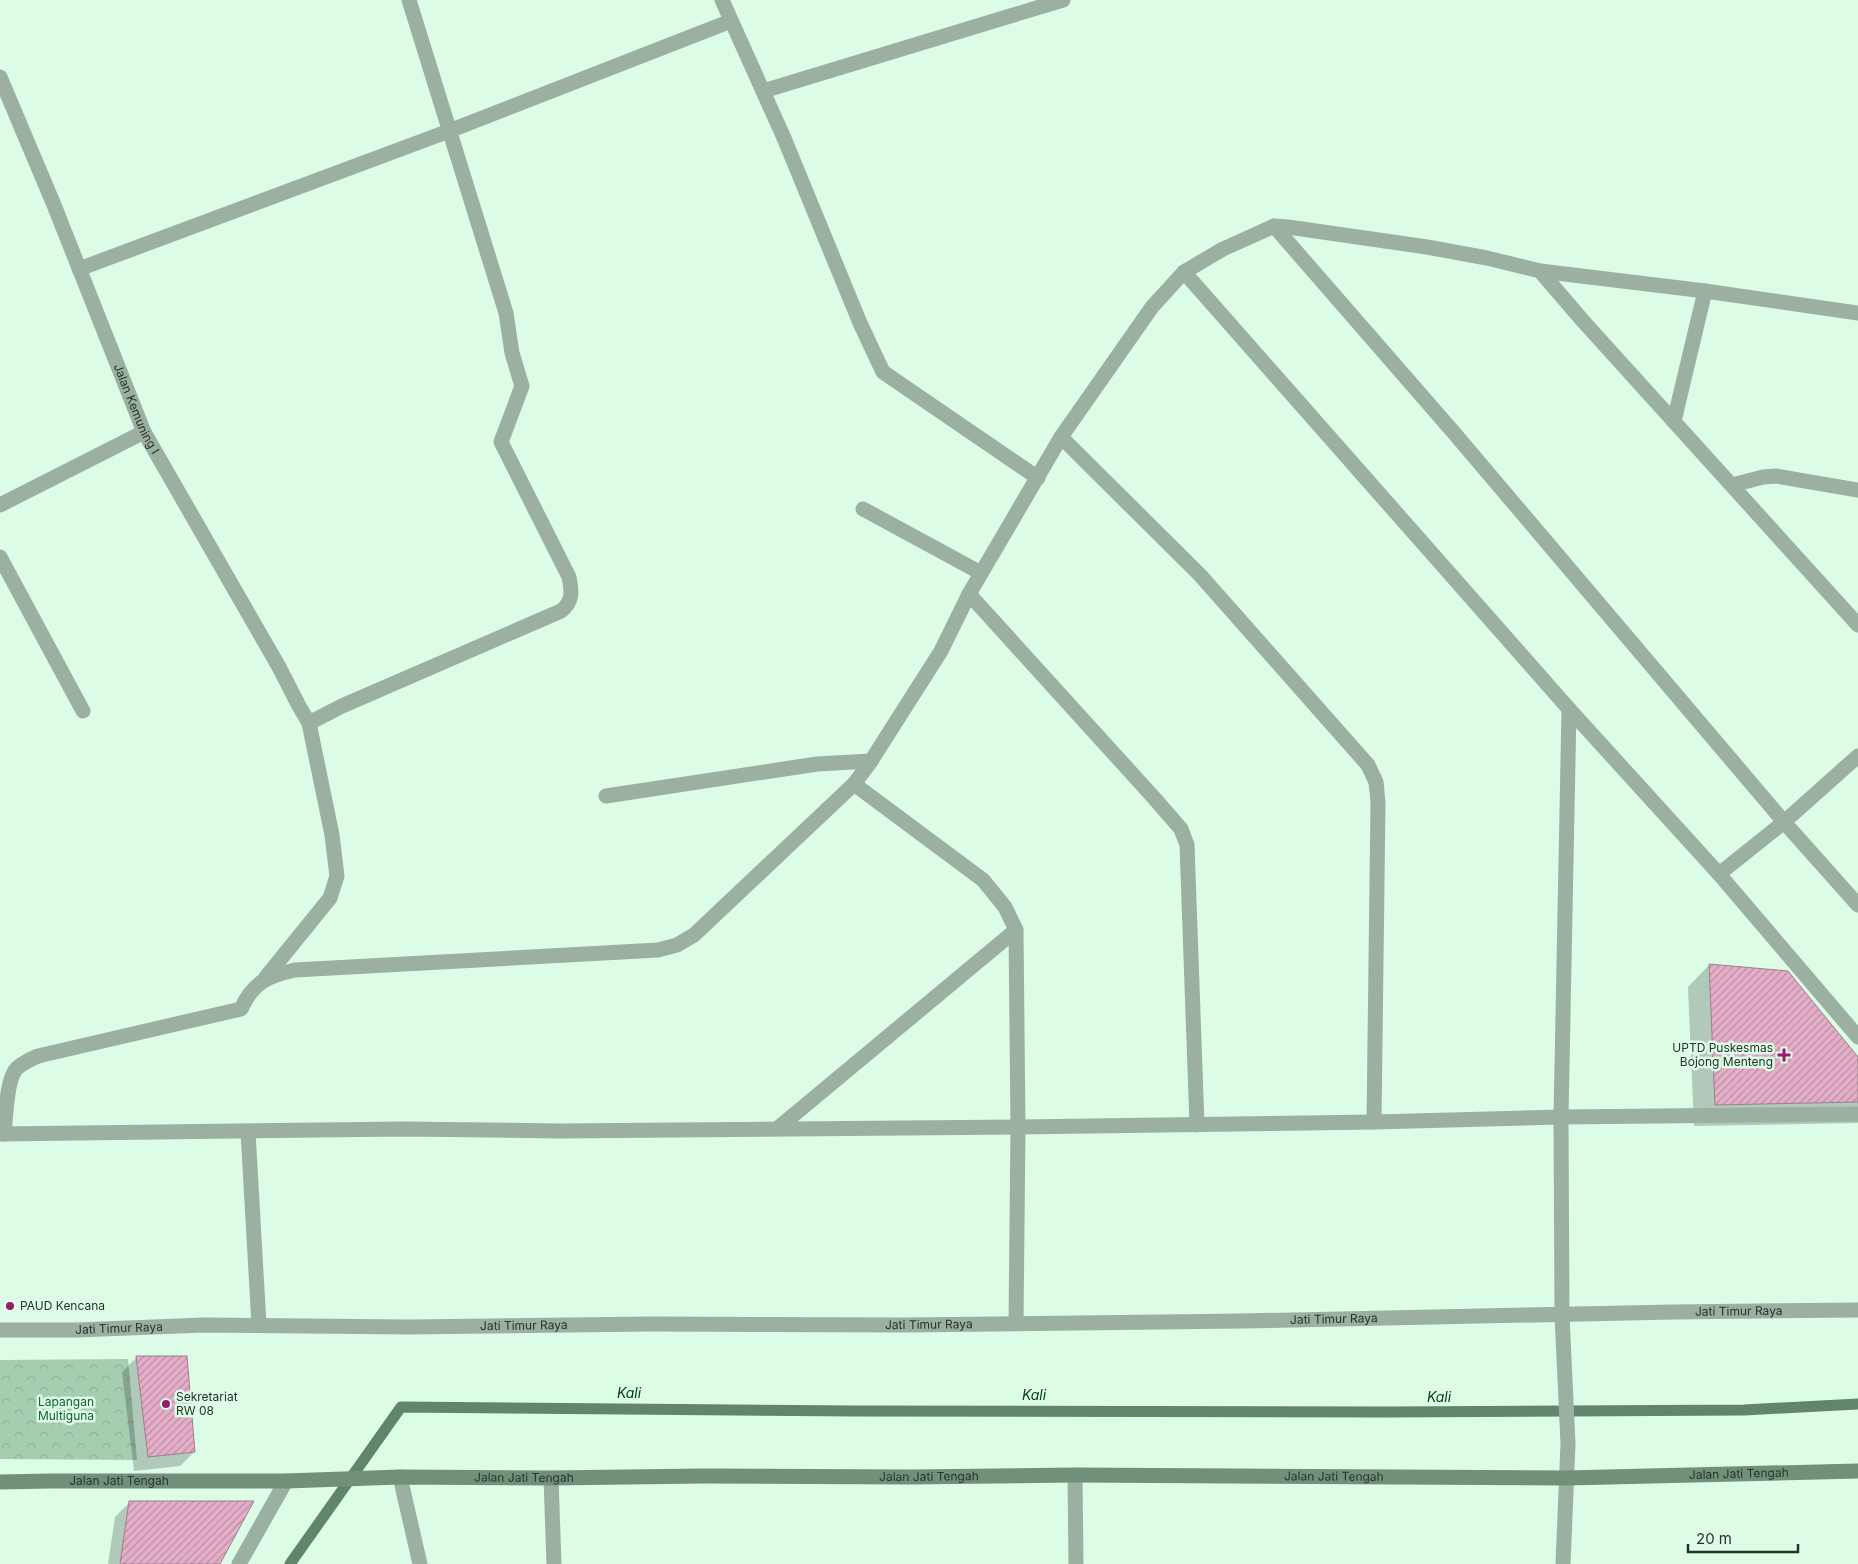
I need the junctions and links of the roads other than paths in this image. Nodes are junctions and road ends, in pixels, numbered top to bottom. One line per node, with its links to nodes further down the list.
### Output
1 (409, 0): 7 (street)
2 (722, 0): 4 (street)
3 (1063, 0): 6 (street)
4 (731, 21): 6 (street); 7 (street)
5 (0, 77): 9 (street, Jalan Kemuning I)
6 (763, 91): 17 (street)
7 (449, 131): 9 (street); 28 (street)
8 (1274, 226): 10 (street); 11 (street); 33 (street)
9 (79, 269): 15 (street, Jalan Kemuning I)
10 (1540, 271): 12 (street); 14 (street)
11 (1184, 272): 16 (street); 26 (street)
12 (1705, 291): 13 (street); 14 (street)
13 (1858, 313)
14 (1674, 421): 18 (street)
15 (144, 432): 20 (street); 28 (street, Jalan Kemuning I)
16 (1061, 437): 17 (street); 41 (street)
17 (1038, 478): 23 (street)
18 (1732, 485): 19 (street); 25 (street)
19 (1858, 490)
20 (0, 505)
21 (863, 509): 23 (street)
22 (0, 558): 27 (street)
23 (981, 573): 24 (street)
24 (969, 594): 30 (street); 42 (street)
25 (1858, 626)
26 (1569, 709): 34 (street); 40 (street)
27 (83, 711)
28 (309, 723): 37 (street, Jalan Kemuning I)
29 (1858, 756): 33 (street)
30 (871, 760): 31 (street); 32 (street)
31 (854, 784): 36 (street); 37 (street)
32 (606, 796)
33 (1784, 822): 34 (street); 35 (street)
34 (1718, 874): 38 (street)
35 (1858, 905)
36 (1016, 930): 43 (street); 44 (street)
37 (263, 980): 46 (street, Jalan Kemuning I)
38 (1858, 1037)
39 (1858, 1114): 40 (street)
40 (1561, 1117): 41 (street); 48 (street)
41 (1374, 1122): 42 (street)
42 (1197, 1125): 43 (street)
43 (1018, 1127): 44 (street); 49 (street)
44 (778, 1128): 45 (street)
45 (248, 1132): 46 (street); 50 (street)
46 (2, 1134)
47 (1858, 1310): 48 (street, Jati Timur Raya)
48 (1562, 1315): 49 (street, Jati Timur Raya); 56 (street)
49 (1016, 1323): 50 (street, Jati Timur Raya)
50 (260, 1325): 51 (street, Jati Timur Raya)
51 (0, 1330)
52 (1858, 1471): 56 (street, Jalan Jati Tengah)
53 (1075, 1476): 55 (street, Jalan Jati Tengah); 56 (street, Jalan Jati Tengah); 62 (street)
54 (400, 1477): 55 (street, Jalan Jati Tengah); 57 (street, Jalan Jati Tengah); 60 (street)
55 (551, 1478): 61 (street)
56 (1567, 1478): 63 (street)
57 (286, 1481): 58 (street, Jalan Jati Tengah); 59 (street)
58 (0, 1482)
59 (239, 1564)
60 (420, 1564)
61 (554, 1564)
62 (1076, 1564)
63 (1563, 1564)

